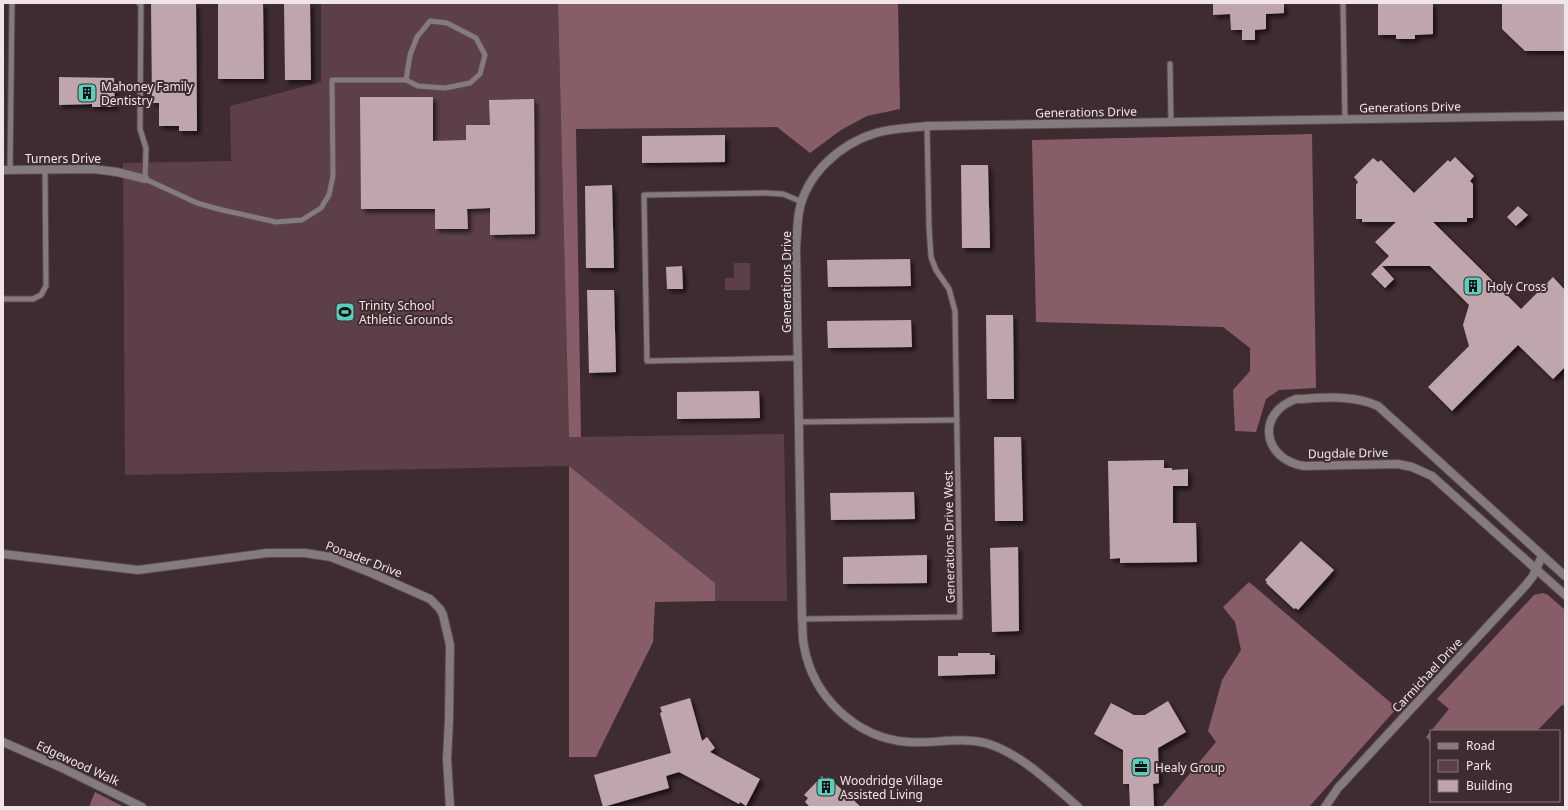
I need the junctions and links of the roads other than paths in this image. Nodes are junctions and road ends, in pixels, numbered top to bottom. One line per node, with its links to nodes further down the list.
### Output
1 (12, 3): 10 (lane)
2 (139, 3): 12 (lane)
3 (1343, 3): 7 (lane)
4 (1170, 64): 8 (lane)
5 (406, 80): 5 (lane); 12 (lane)
6 (1565, 116): 7 (street, Generations Drive)
7 (1345, 120): 8 (street, Generations Drive)
8 (1170, 123): 9 (street, Generations Drive)
9 (927, 126): 13 (street, Generations Drive); 16 (lane, Generations Drive West)
10 (7, 170): 11 (street, Turners Drive)
11 (44, 170): 12 (street, Turners Drive); 14 (lane)
12 (146, 179)
13 (802, 202): 15 (street, Generations Drive); 15 (lane)
14 (3, 299)
15 (798, 358): 17 (street, Generations Drive)
16 (957, 420): 17 (lane); 23 (lane, Generations Drive West)
17 (798, 422): 23 (street, Generations Drive)
18 (3, 554): 26 (street, Ponader Drive)
19 (1542, 556): 20 (street, Carmichael Drive); 20 (street, Dugdale Drive); 21 (street, Dugdale Drive)
20 (1536, 569): 22 (street, Dugdale Drive); 28 (street, Carmichael Drive)
21 (1565, 576)
22 (1565, 595)
23 (802, 619): 27 (street, Generations Drive)
24 (3, 742): 25 (street, Edgewood Walk)
25 (142, 807)
26 (450, 807)
27 (1078, 807)
28 (1325, 807)

